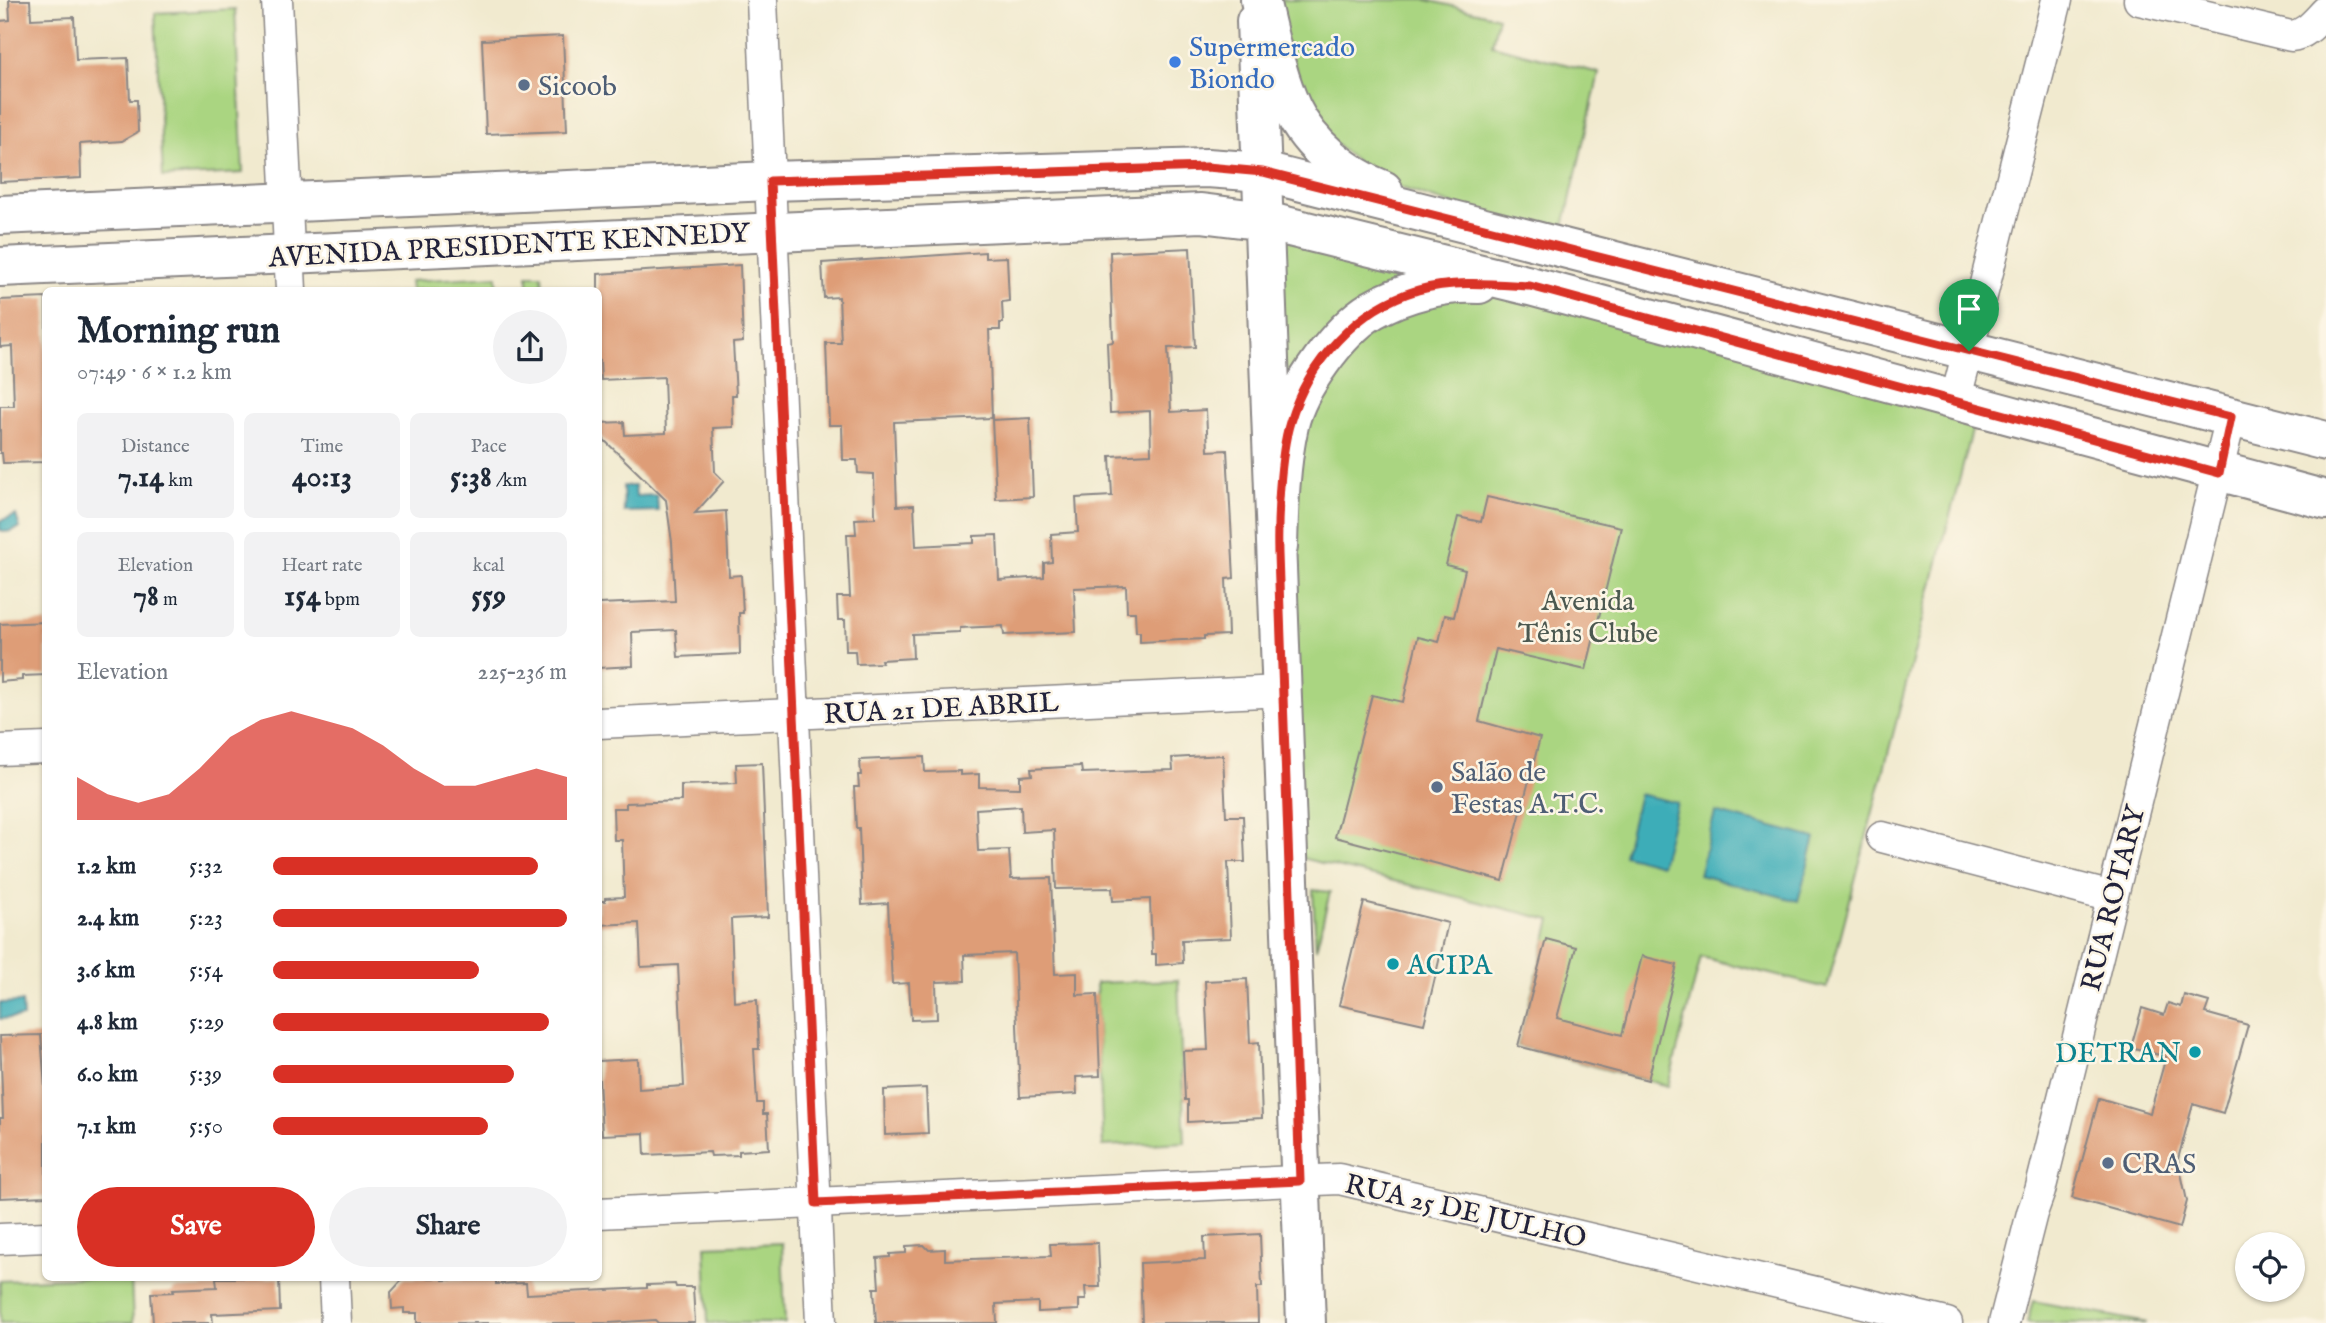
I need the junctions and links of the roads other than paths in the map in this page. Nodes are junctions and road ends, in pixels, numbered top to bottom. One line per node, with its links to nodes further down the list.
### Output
1 (277, 0): 9 (street)
2 (762, 0): 8 (street)
3 (1257, 0): 7 (main road); 13 (main road)
4 (2057, 0): 17 (street)
5 (2139, 0): 6 (street)
6 (2326, 11)
7 (1263, 172): 8 (main road, AVENIDA PRESIDENTE KENNEDY); 11 (main road); 13 (main road, AVENIDA PRESIDENTE KENNEDY)
8 (770, 181): 9 (main road, AVENIDA PRESIDENTE KENNEDY); 12 (street)
9 (287, 202): 10 (main road, AVENIDA PRESIDENTE KENNEDY); 15 (street)
10 (0, 215)
11 (1265, 221): 12 (main road, AVENIDA PRESIDENTE KENNEDY); 16 (main road, AVENIDA PRESIDENTE KENNEDY); 23 (main road)
12 (773, 232): 15 (main road, AVENIDA PRESIDENTE KENNEDY); 25 (street)
13 (1511, 236): 17 (main road, AVENIDA PRESIDENTE KENNEDY)
14 (0, 267): 15 (main road, AVENIDA PRESIDENTE KENNEDY)
15 (290, 272)
16 (1530, 286): 18 (main road, AVENIDA PRESIDENTE KENNEDY); 23 (main road)
17 (1969, 351): 18 (street); 19 (main road, AVENIDA PRESIDENTE KENNEDY)
18 (1955, 402): 21 (main road, AVENIDA PRESIDENTE KENNEDY)
19 (2231, 417): 20 (main road, AVENIDA PRESIDENTE KENNEDY); 21 (street, RUA ROTARY)
20 (2326, 441)
21 (2219, 473): 22 (main road, AVENIDA PRESIDENTE KENNEDY); 30 (street, RUA ROTARY)
22 (2326, 500)
23 (1278, 548): 24 (main road)
24 (1283, 691): 25 (street, RUA 21 DE ABRIL); 31 (main road)
25 (794, 714): 26 (street, RUA 21 DE ABRIL); 32 (street)
26 (602, 723)
27 (42, 748): 28 (street)
28 (0, 750)
29 (1882, 837): 30 (street)
30 (2112, 897): 41 (street, RUA ROTARY)
31 (1300, 1181): 32 (street, RUA 25 DE JULHO); 39 (main road); 40 (street, RUA 25 DE JULHO)
32 (816, 1203): 33 (street, RUA 25 DE JULHO); 38 (street)
33 (602, 1213)
34 (42, 1237): 35 (street)
35 (0, 1239)
36 (334, 1281): 37 (street)
37 (336, 1323)
38 (821, 1323)
39 (1306, 1323)
40 (1947, 1323)
41 (2004, 1323)

